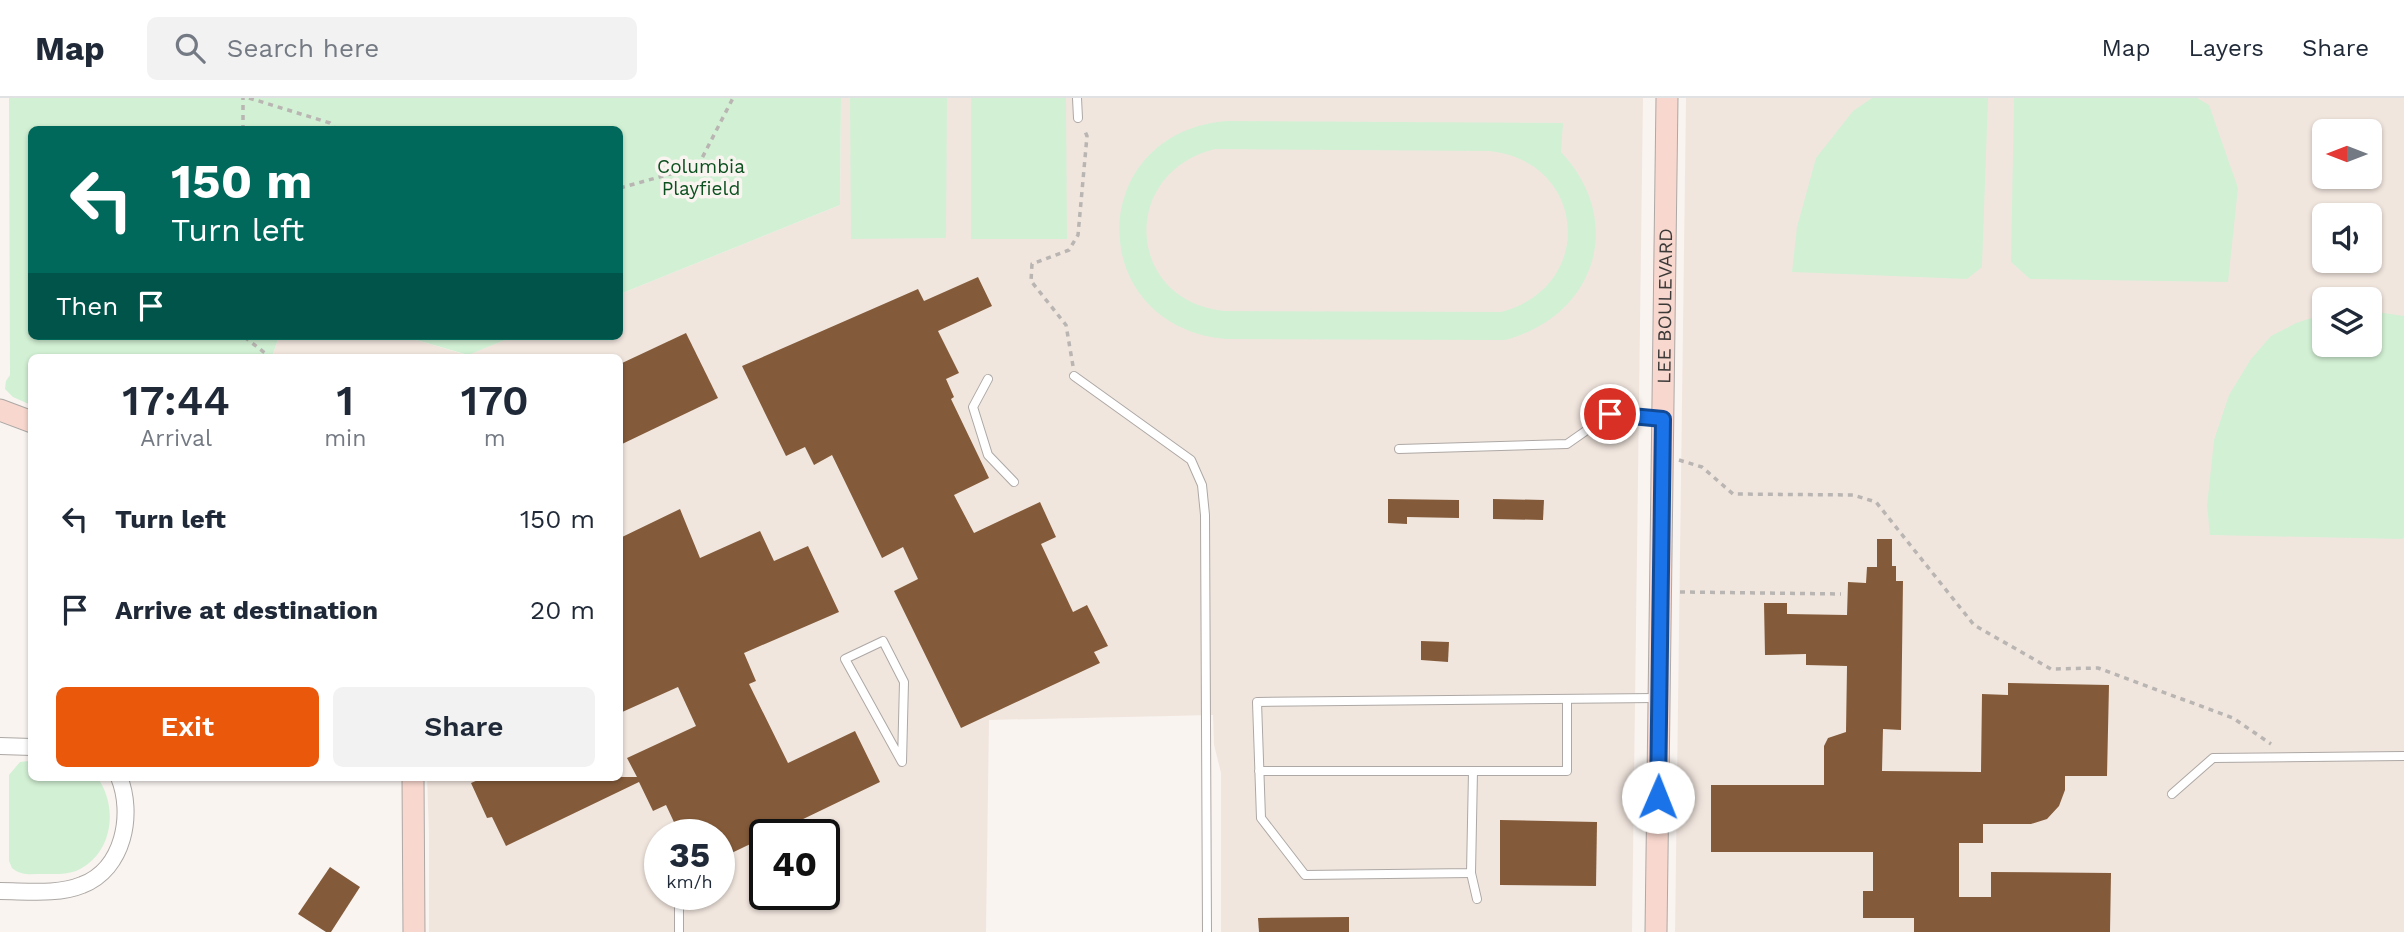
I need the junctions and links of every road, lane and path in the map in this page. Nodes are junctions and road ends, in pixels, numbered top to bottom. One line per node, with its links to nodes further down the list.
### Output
1 (243, 98): 7 (path)
2 (249, 98): 8 (path)
3 (733, 98): 9 (path)
4 (1077, 98): 6 (lane)
5 (1667, 98): 15 (street, LEE BOULEVARD)
6 (1078, 118): 12 (path)
7 (243, 126)
8 (333, 126)
9 (623, 187)
10 (250, 340): 11 (path)
11 (267, 354)
12 (1074, 376): 40 (lane)
13 (988, 379): 19 (lane)
14 (0, 410): 16 (street)
15 (1663, 419): 17 (lane); 18 (street, LEE BOULEVARD)
16 (28, 420)
17 (1399, 449)
18 (1662, 454): 20 (street, LEE BOULEVARD); 27 (path)
19 (1014, 482)
20 (1660, 592): 21 (path); 22 (street, LEE BOULEVARD)
21 (1841, 594)
22 (1659, 698): 23 (lane); 41 (street, LEE BOULEVARD)
23 (1567, 699): 29 (lane); 30 (lane)
24 (0, 746): 25 (street)
25 (28, 747)
26 (2404, 756): 27 (lane)
27 (2290, 758): 33 (lane)
28 (902, 762): 28 (lane)
29 (1259, 771): 30 (lane); 34 (lane)
30 (1473, 771): 34 (lane)
31 (121, 781): 35 (street)
32 (413, 781): 38 (street)
33 (2172, 794)
34 (1471, 873): 36 (lane)
35 (0, 891)
36 (1477, 899)
37 (678, 910): 39 (lane)
38 (414, 932)
39 (679, 932)
40 (1207, 932)
41 (1656, 932)

